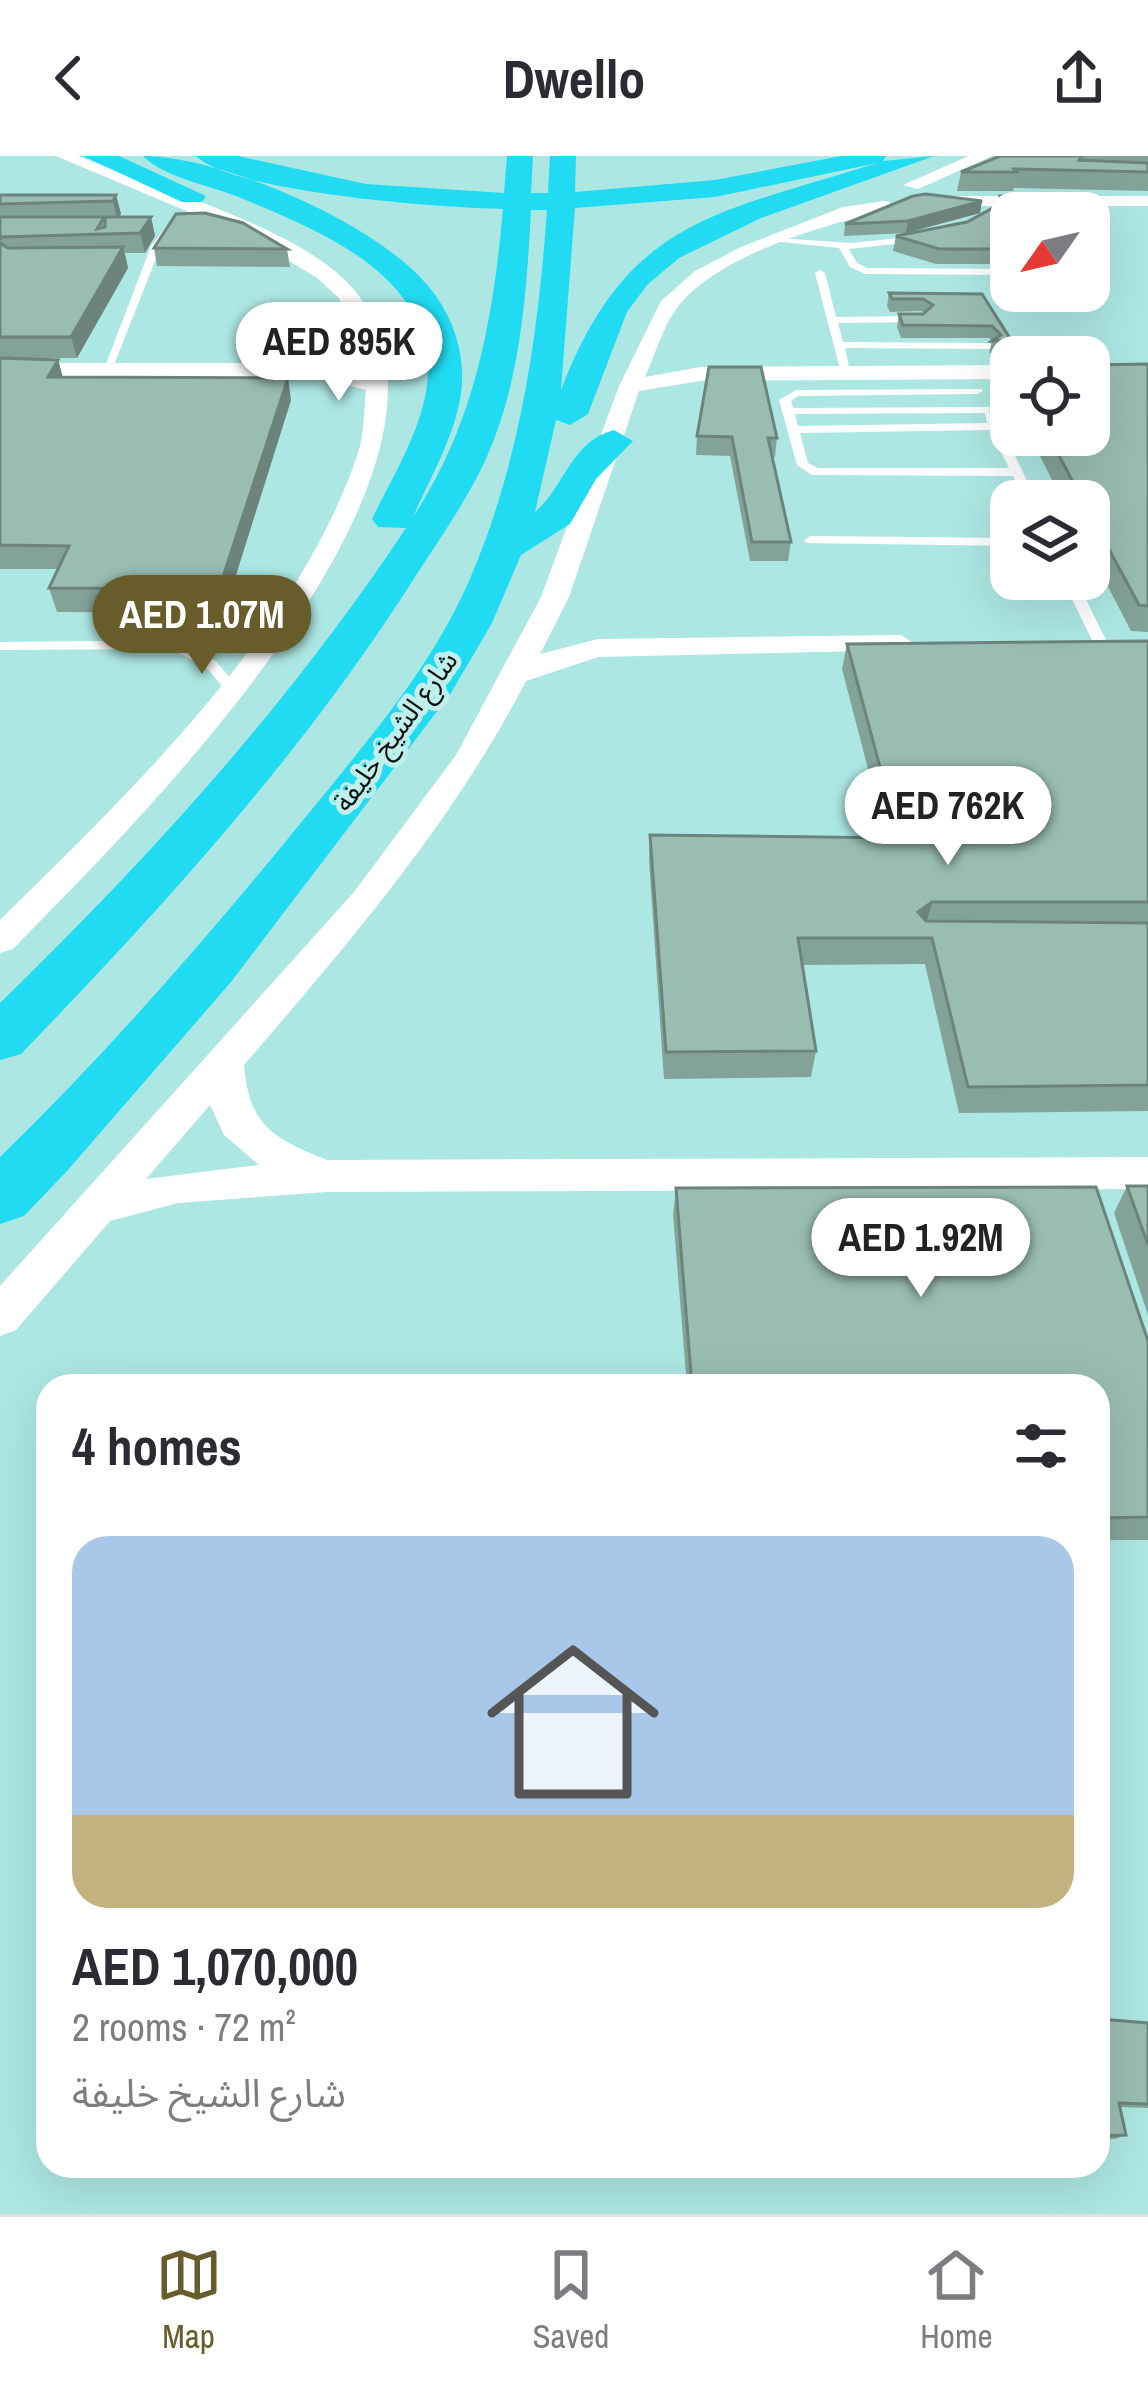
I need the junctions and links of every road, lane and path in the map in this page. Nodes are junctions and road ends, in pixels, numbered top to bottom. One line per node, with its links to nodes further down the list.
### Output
1 (64, 156): 13 (street)
2 (96, 156): 21 (highway)
3 (156, 156): 21 (highway)
4 (209, 156): 7 (highway)
5 (520, 156): 56 (highway)
6 (563, 156): 46 (highway, شارع الشيخ خليفة)
7 (873, 156)
8 (984, 156): 9 (street)
9 (917, 171): 10 (street); 12 (street); 46 (highway)
10 (934, 201): 11 (street); 12 (street)
11 (1148, 201)
12 (902, 207): 15 (street)
13 (169, 223): 18 (lane); 29 (street)
14 (936, 236): 16 (lane)
15 (777, 241): 16 (lane); 28 (street)
16 (843, 246): 19 (lane)
17 (128, 260): 18 (lane)
18 (151, 260): 31 (lane)
19 (990, 272)
20 (820, 273): 23 (lane)
21 (402, 298): 48 (highway)
22 (921, 319): 24 (lane)
23 (832, 320): 24 (lane); 25 (lane)
24 (894, 320): 26 (lane)
25 (838, 345): 26 (lane); 34 (lane)
26 (904, 345): 27 (lane)
27 (989, 346)
28 (644, 353): 35 (street); 39 (street)
29 (377, 354): 32 (street); 38 (street)
30 (0, 370): 31 (street)
31 (106, 370): 32 (street)
32 (314, 370): 38 (street)
33 (411, 370): 48 (highway)
34 (845, 371): 35 (street); 37 (street)
35 (700, 374): 39 (street)
36 (990, 377): 37 (street)
37 (972, 381): 40 (lane); 41 (lane)
38 (379, 386): 57 (street)
39 (630, 386): 45 (street)
40 (986, 409): 41 (lane); 42 (lane)
41 (788, 411): 44 (lane)
42 (990, 418)
43 (990, 426): 44 (lane)
44 (793, 430): 49 (lane)
45 (614, 441): 53 (highway); 54 (street)
46 (530, 452): 53 (highway, شارع الشيخ خليفة)
47 (1009, 456): 49 (lane)
48 (418, 462): 56 (highway)
49 (1017, 472): 50 (lane)
50 (1021, 480)
51 (811, 540): 52 (lane)
52 (990, 542)
53 (502, 548): 70 (highway, شارع الشيخ خليفة)
54 (555, 597): 58 (street); 63 (street)
55 (1079, 600): 60 (lane)
56 (370, 618): 66 (highway)
57 (282, 625): 61 (lane); 64 (street)
58 (671, 644): 59 (street); 63 (street)
59 (934, 644)
60 (1101, 644)
61 (172, 645): 62 (lane); 64 (lane)
62 (0, 646)
63 (514, 675): 67 (street)
64 (233, 691): 65 (street)
65 (0, 940)
66 (0, 1040)
67 (224, 1065): 69 (street); 71 (street)
68 (1148, 1173): 69 (street)
69 (326, 1176): 71 (street)
70 (0, 1198)
71 (95, 1208): 72 (street)
72 (0, 1317)

